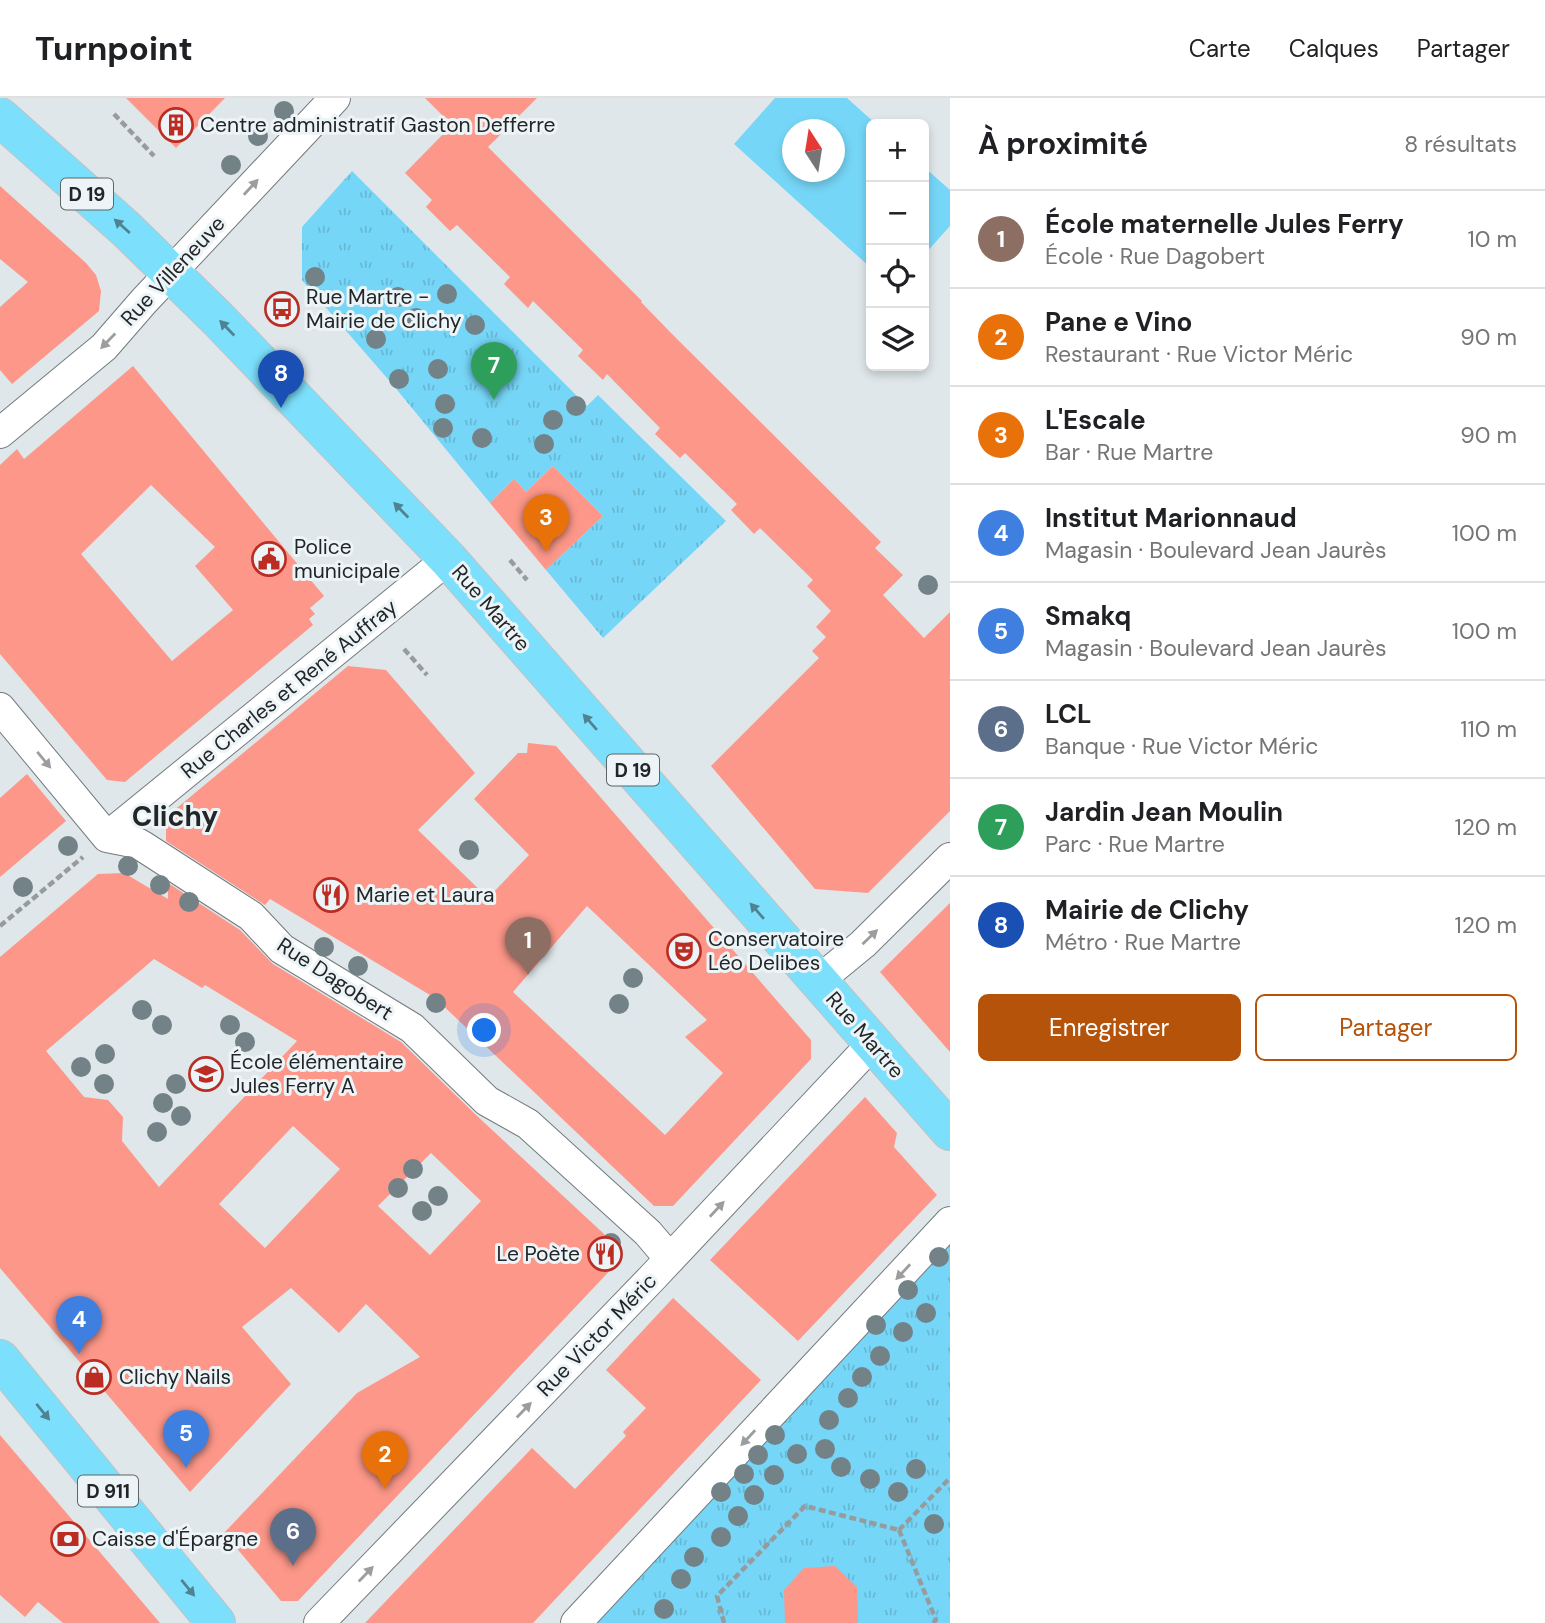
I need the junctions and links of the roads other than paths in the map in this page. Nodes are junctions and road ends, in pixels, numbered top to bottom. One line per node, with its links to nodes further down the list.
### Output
1 (335, 98): 3 (street, Rue Villeneuve, one-way to 1)
2 (0, 117): 3 (main road, Rue Martre / D 19, one-way to 2)
3 (172, 273): 4 (street, Rue Villeneuve, one-way to 4); 5 (main road, Rue Martre / D 19, one-way to 3)
4 (0, 433)
5 (448, 559): 7 (street, Rue Charles et René Auffray); 9 (main road, Rue Martre / D 19, one-way to 5)
6 (0, 708): 7 (street, one-way to 7)
7 (107, 837): 13 (street, Rue Dagobert)
8 (950, 858): 9 (street, one-way to 8)
9 (818, 981): 10 (main road, Rue Martre / D 19)
10 (873, 1043): 11 (main road, Rue Martre / D 19); 13 (street, Rue Victor Méric, one-way to 10)
11 (950, 1131)
12 (950, 1222): 17 (street, one-way to 17)
13 (670, 1259): 16 (street, Rue Victor Méric, one-way to 13)
14 (0, 1359): 15 (main road, D 911, one-way to 15)
15 (216, 1623)
16 (319, 1623)
17 (576, 1623)

